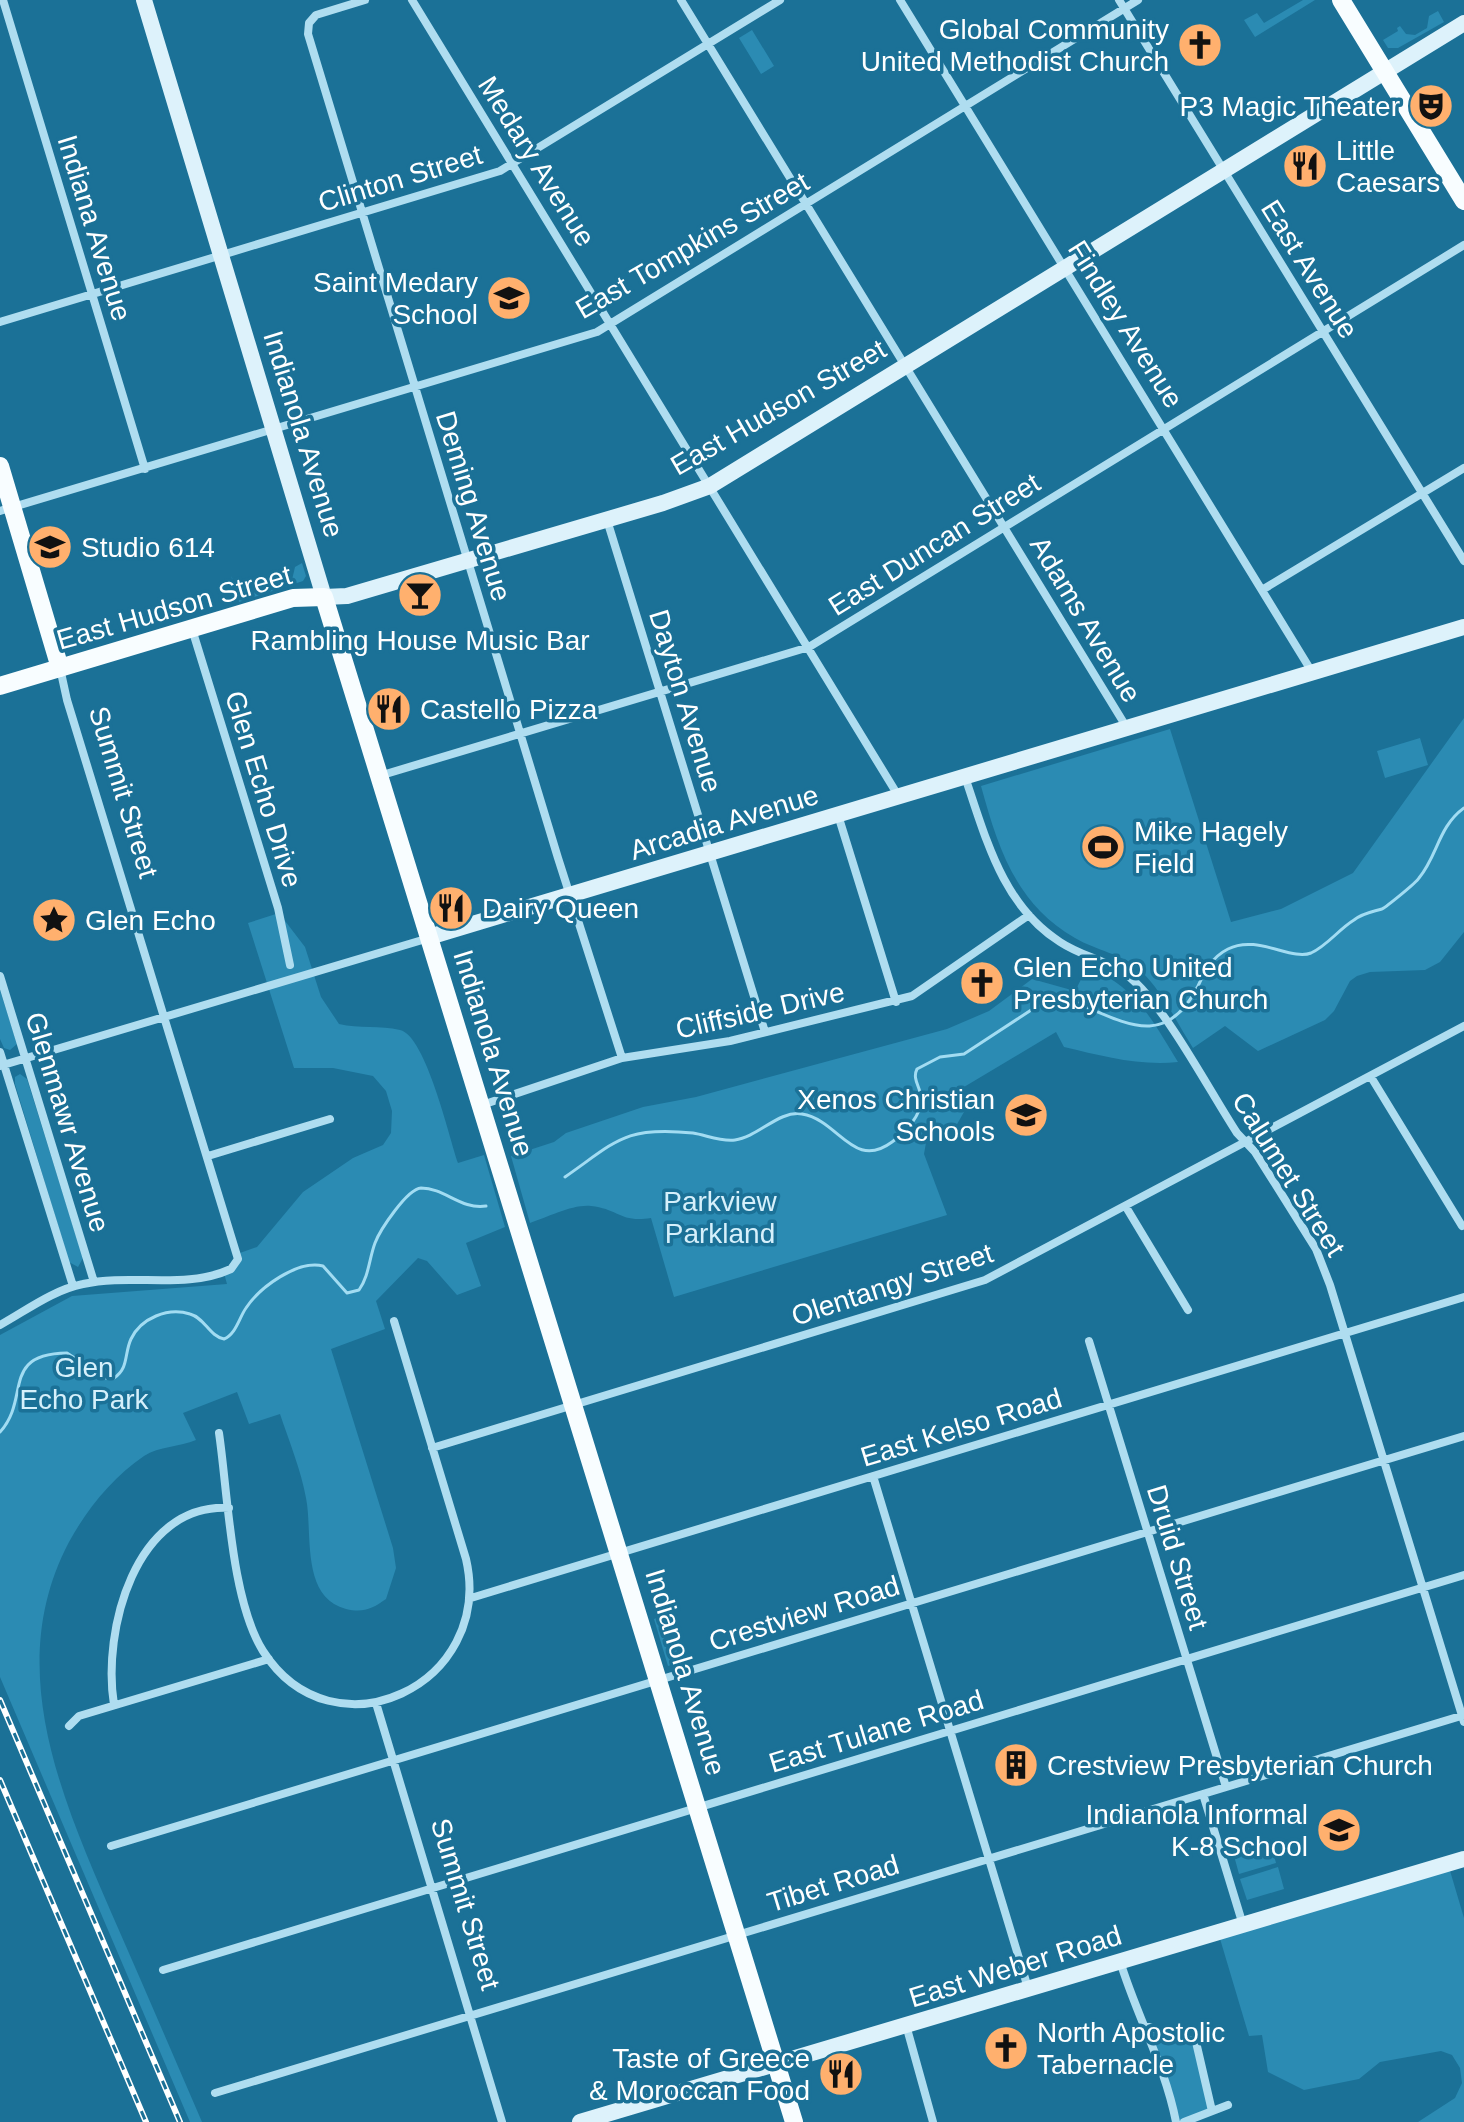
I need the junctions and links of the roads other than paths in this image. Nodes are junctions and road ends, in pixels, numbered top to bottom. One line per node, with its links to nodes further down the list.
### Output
1 (3, 0): 23 (street, Indiana Avenue)
2 (144, 0): 21 (street, Indianola Avenue)
3 (364, 0): 19 (street, Deming Avenue)
4 (412, 0): 15 (street, Medary Avenue)
5 (681, 0): 12 (street, Adams Avenue)
6 (780, 0): 12 (street, Clinton Street)
7 (900, 0): 14 (street, Findley Avenue)
8 (1138, 0): 10 (street, East Tompkins Street)
9 (1341, 0): 13 (main road)
10 (1122, 4): 14 (street, East Tompkins Street); 16 (street, East Avenue)
11 (1464, 23): 13 (street, East Hudson Street)
12 (708, 44): 15 (street, Clinton Street); 18 (street, Adams Avenue)
13 (1385, 72): 16 (street, East Hudson Street); 17 (main road)
14 (964, 106): 18 (street, East Tompkins Street); 22 (street, Findley Avenue)
15 (513, 164): 19 (street, Clinton Street); 25 (street, Medary Avenue)
16 (1223, 169): 22 (street, East Hudson Street); 26 (street, East Avenue)
17 (1464, 201)
18 (806, 204): 25 (street, East Tompkins Street); 27 (street, Adams Avenue)
19 (362, 212): 21 (street, Clinton Street); 28 (street, Deming Avenue)
20 (1464, 245): 26 (street, East Duncan Street)
21 (221, 255): 23 (street, Clinton Street); 29 (street, Indianola Avenue)
22 (1064, 267): 27 (street, East Hudson Street); 30 (street, Findley Avenue)
23 (92, 294): 24 (street, Clinton Street); 33 (street, Indiana Avenue)
24 (0, 322)
25 (611, 324): 28 (street, East Tompkins Street); 34 (street, Medary Avenue)
26 (1323, 331): 30 (street, East Duncan Street); 35 (street, East Avenue)
27 (905, 365): 34 (street, East Hudson Street); 38 (street, Adams Avenue)
28 (415, 386): 29 (street, East Tompkins Street); 39 (street, Deming Avenue)
29 (273, 429): 33 (street, East Tompkins Street); 42 (street, Indianola Avenue)
30 (1164, 429): 38 (street, East Duncan Street); 41 (street, Findley Avenue)
31 (0, 466): 36 (main road, Summit Street)
32 (1464, 468): 35 (street)
33 (145, 469): 36 (street, East Tompkins Street)
34 (710, 486): 37 (street, East Hudson Street); 45 (street, Medary Avenue)
35 (1423, 493): 40 (street, East Avenue); 41 (street)
36 (6, 509): 46 (main road, Summit Street)
37 (607, 520): 39 (street, East Hudson Street); 49 (street, Dayton Avenue)
38 (1004, 527): 45 (street, East Duncan Street); 50 (street, Adams Avenue)
39 (468, 561): 42 (street, East Hudson Street); 51 (street, Deming Avenue)
40 (1464, 561)
41 (1262, 590): 47 (street, Findley Avenue)
42 (324, 597): 44 (main road, East Hudson Street); 52 (main road, Indianola Avenue)
43 (1464, 627): 47 (street, Arcadia Avenue)
44 (192, 628): 46 (main road, East Hudson Street); 60 (street, Glen Echo Drive)
45 (809, 647): 49 (street, East Duncan Street); 54 (street, Medary Avenue)
46 (60, 668): 48 (main road, East Hudson Street); 63 (street, Summit Street)
47 (1312, 673): 50 (street, Arcadia Avenue)
48 (0, 686)
49 (660, 692): 51 (street, East Duncan Street); 56 (street, Dayton Avenue)
50 (1127, 728): 53 (street, Arcadia Avenue)
51 (520, 734): 52 (street, East Duncan Street); 57 (street, Deming Avenue)
52 (379, 776): 59 (main road, Indianola Avenue)
53 (965, 777): 54 (street, Arcadia Avenue); 58 (street, Calumet Street)
54 (899, 797): 55 (street, Arcadia Avenue)
55 (838, 815): 56 (street, Arcadia Avenue); 62 (street)
56 (710, 853): 57 (street, Arcadia Avenue); 65 (street, Dayton Avenue)
57 (571, 895): 59 (street, Arcadia Avenue); 67 (street, Deming Avenue)
58 (1029, 915): 62 (street, Cliffside Drive); 73 (street, Calumet Street)
59 (429, 937): 63 (street, Arcadia Avenue); 71 (main road, Indianola Avenue)
60 (290, 965)
61 (0, 976): 68 (street, Glenmawr Avenue)
62 (896, 1002): 65 (street, Cliffside Drive)
63 (165, 1017): 68 (street, Arcadia Avenue); 74 (street, Summit Street)
64 (1464, 1026): 70 (street, Olentangy Street)
65 (765, 1032): 67 (street, Cliffside Drive)
66 (0, 1052): 69 (street, Glenmawr Avenue)
67 (622, 1058): 71 (street, Cliffside Drive)
68 (26, 1059): 69 (street, Arcadia Avenue); 77 (street, Glenmawr Avenue)
69 (2, 1066): 78 (street, Glenmawr Avenue)
70 (1371, 1077): 73 (street, Olentangy Street); 76 (street)
71 (481, 1105): 86 (main road, Indianola Avenue)
72 (330, 1119): 74 (street)
73 (1247, 1143): 75 (street, Olentangy Street); 83 (street, Calumet Street)
74 (208, 1156): 77 (street, Summit Street)
75 (1126, 1207): 80 (street); 86 (street, Olentangy Street)
76 (1462, 1226)
77 (94, 1282): 78 (street)
78 (73, 1286): 82 (street)
79 (1464, 1297): 83 (street, East Kelso Road)
80 (1188, 1310)
81 (394, 1321): 89 (street)
82 (0, 1325)
83 (1345, 1333): 85 (street, East Kelso Road); 90 (street, Calumet Street)
84 (1089, 1341): 85 (street, Druid Street)
85 (1108, 1405): 91 (street, East Kelso Road); 93 (street, Druid Street)
86 (574, 1406): 89 (street, Olentangy Street); 94 (main road, Indianola Avenue)
87 (219, 1433): 92 (street)
88 (1464, 1436): 90 (street, Crestview Road)
89 (432, 1448): 97 (street)
90 (1385, 1460): 93 (street, Crestview Road); 96 (street, Calumet Street)
91 (873, 1476): 94 (street, East Kelso Road); 98 (street)
92 (229, 1508): 99 (street); 103 (street)
93 (1147, 1532): 98 (street, Crestview Road); 100 (street, Druid Street)
94 (620, 1553): 97 (street, East Kelso Road); 101 (main road, Indianola Avenue)
95 (1464, 1575): 96 (street, East Tulane Road)
96 (1424, 1588): 100 (street, East Tulane Road); 104 (street, Calumet Street)
97 (471, 1598): 102 (street)
98 (912, 1603): 101 (street, Crestview Road); 106 (street)
99 (269, 1659): 102 (street); 103 (street)
100 (1186, 1660): 106 (street, East Tulane Road); 108 (street, Druid Street)
101 (659, 1680): 107 (street, Crestview Road); 110 (main road, Indianola Avenue)
102 (376, 1703): 107 (street, Summit Street)
103 (114, 1705): 105 (street)
104 (1463, 1717): 108 (street, Tibet Road)
105 (69, 1726)
106 (950, 1731): 110 (street, East Tulane Road); 112 (street)
107 (394, 1760): 111 (street, Crestview Road); 114 (street, Summit Street)
108 (1226, 1787): 109 (street, Tibet Road)
109 (1203, 1794): 112 (street, Tibet Road); 115 (street)
110 (699, 1808): 114 (street, East Tulane Road); 116 (main road, Indianola Avenue)
111 (111, 1846)
112 (989, 1859): 116 (street, Tibet Road); 119 (street)
113 (1464, 1859): 115 (street, East Weber Road)
114 (432, 1889): 118 (street, East Tulane Road); 120 (street, Summit Street)
115 (1243, 1925): 117 (street, East Weber Road)
116 (737, 1935): 120 (street, Tibet Road); 123 (main road, Indianola Avenue)
117 (1120, 1961): 119 (street, East Weber Road); 122 (street)
118 (163, 1970)
119 (1028, 1989): 121 (street, East Weber Road)
120 (470, 2016): 124 (street, Tibet Road); 127 (street, Summit Street)
121 (906, 2025): 123 (street, East Weber Road); 130 (street)
122 (1143, 2025): 126 (street); 131 (street)
123 (776, 2064): 128 (street, East Weber Road); 129 (main road, Indianola Avenue)
124 (215, 2093)
125 (1228, 2105): 126 (street)
126 (1212, 2111): 132 (street)
127 (502, 2122)
128 (580, 2122)
129 (794, 2122)
130 (933, 2122)
131 (1176, 2122)
132 (1184, 2122)

